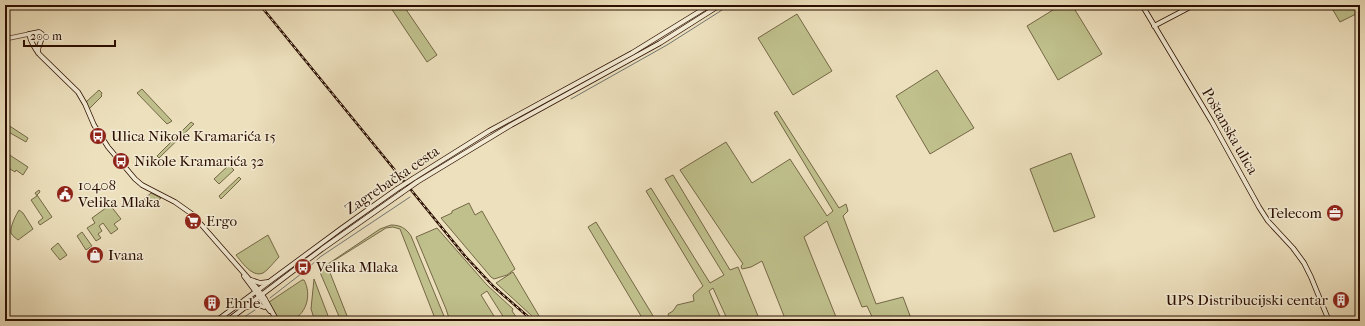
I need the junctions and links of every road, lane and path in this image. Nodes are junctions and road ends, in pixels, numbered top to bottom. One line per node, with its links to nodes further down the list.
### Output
1 (710, 5): 11 (main road, Zagrebačka cesta, bridge)
2 (720, 5): 13 (main road, Zagrebačka cesta, bridge)
3 (1142, 5): 5 (main road, Poštanska ulica)
4 (1194, 5): 5 (main road)
5 (1154, 26): 20 (main road, Poštanska ulica)
6 (29, 34): 7 (street); 8 (main road); 8 (main road)
7 (5, 39)
8 (38, 53): 9 (main road)
9 (242, 272): 10 (main road); 12 (main road)
10 (249, 278): 11 (main road); 12 (main road)
11 (270, 282): 12 (main road, Zagrebačka cesta)
12 (257, 292): 13 (main road); 17 (main road, Zagrebačka cesta)
13 (260, 296): 14 (main road, Zagrebačka cesta); 15 (main road); 16 (main road)
14 (246, 307): 15 (main road); 18 (main road, Zagrebačka cesta)
15 (266, 307): 16 (main road)
16 (272, 312): 19 (main road)
17 (216, 321)
18 (227, 321)
19 (277, 321)
20 (1329, 321)

